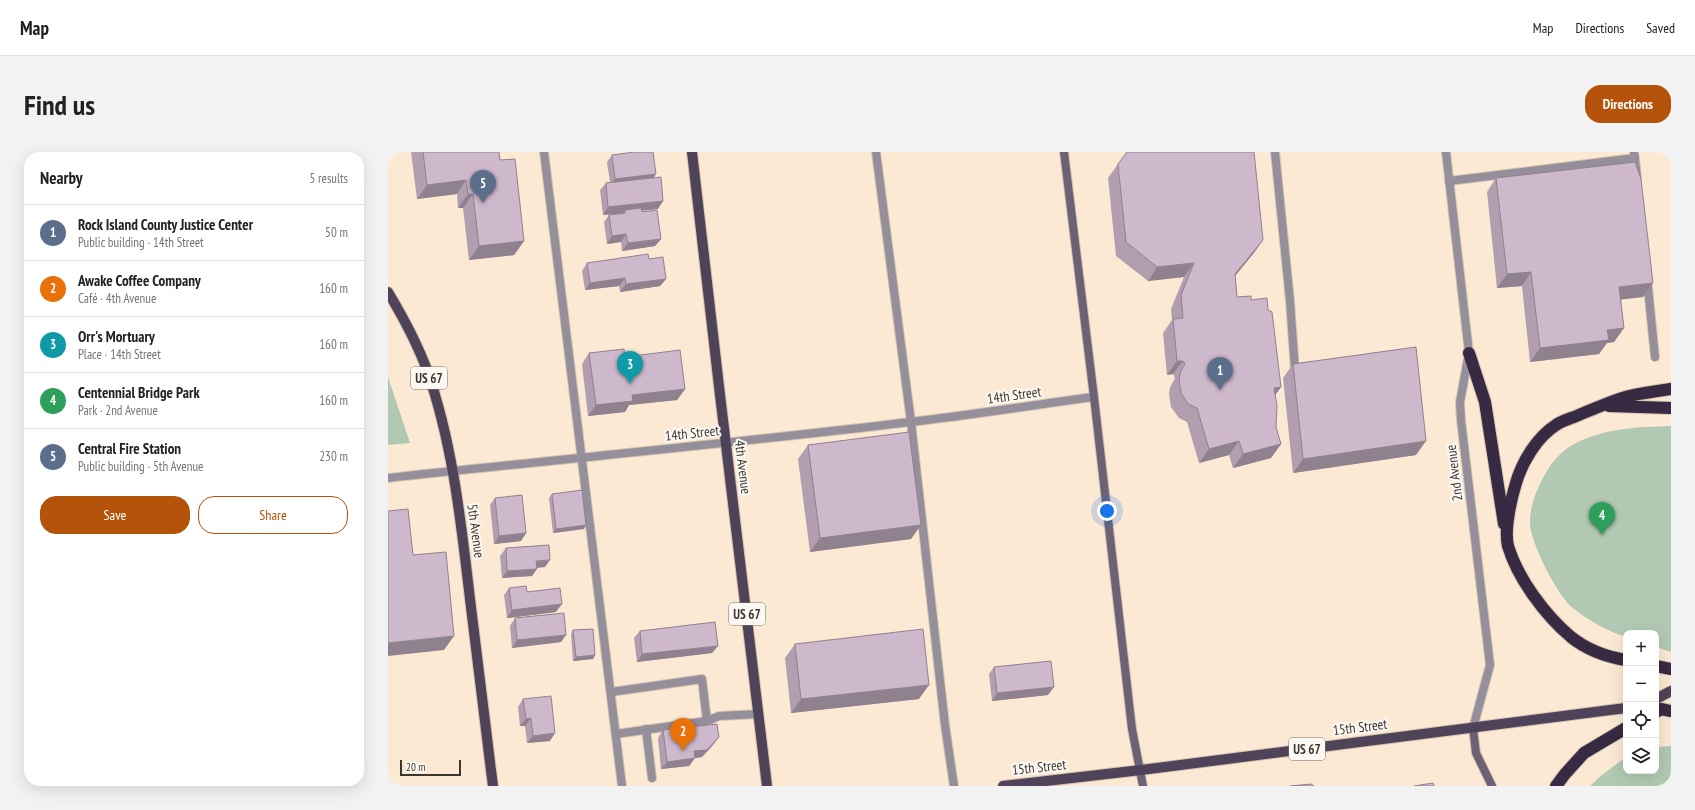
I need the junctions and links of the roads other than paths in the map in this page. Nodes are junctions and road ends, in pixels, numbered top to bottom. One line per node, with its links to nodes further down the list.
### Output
1 (544, 152): 21 (street)
2 (692, 152): 20 (main road, 4th Avenue / US 67)
3 (876, 152): 19 (street)
4 (1064, 152): 16 (street)
5 (1275, 152): 14 (street)
6 (1446, 152): 8 (street, 2nd Avenue)
7 (1635, 155): 8 (street); 9 (street)
8 (1450, 181): 12 (street, 2nd Avenue)
9 (1638, 185)
10 (1646, 271): 13 (street)
11 (388, 292): 22 (main road, 5th Avenue / US 67)
12 (1469, 353): 24 (highway); 34 (street, 2nd Avenue)
13 (1655, 357)
14 (1295, 370)
15 (1671, 389): 17 (highway)
16 (1094, 397): 19 (street, 14th Street); 38 (street)
17 (1601, 406): 18 (highway); 24 (highway)
18 (1671, 408)
19 (910, 422): 20 (street, 14th Street); 43 (street)
20 (726, 442): 21 (street, 14th Street); 32 (main road, 4th Avenue / US 67)
21 (581, 459): 22 (street, 14th Street); 29 (street)
22 (452, 471): 23 (street, 14th Street); 40 (main road, 5th Avenue / US 67)
23 (388, 478)
24 (1508, 545): 25 (highway)
25 (1623, 659)
26 (1659, 667): 27 (highway)
27 (1671, 669)
28 (1671, 691): 31 (main road)
29 (611, 692): 33 (street); 37 (street)
30 (1623, 708): 34 (main road, 15th Street / US 67)
31 (1660, 708)
32 (759, 714): 33 (street); 42 (main road, 4th Avenue / US 67)
33 (708, 721): 35 (street)
34 (1473, 728): 38 (main road, 15th Street / US 67); 46 (street, 2nd Avenue)
35 (646, 729): 37 (street); 39 (street)
36 (1623, 730): 47 (highway)
37 (616, 734): 41 (street)
38 (1141, 770): 44 (main road, 15th Street / US 67); 45 (street)
39 (652, 778)
40 (493, 786)
41 (622, 786)
42 (768, 786)
43 (954, 786)
44 (1002, 786)
45 (1143, 786)
46 (1492, 786)
47 (1556, 786)

